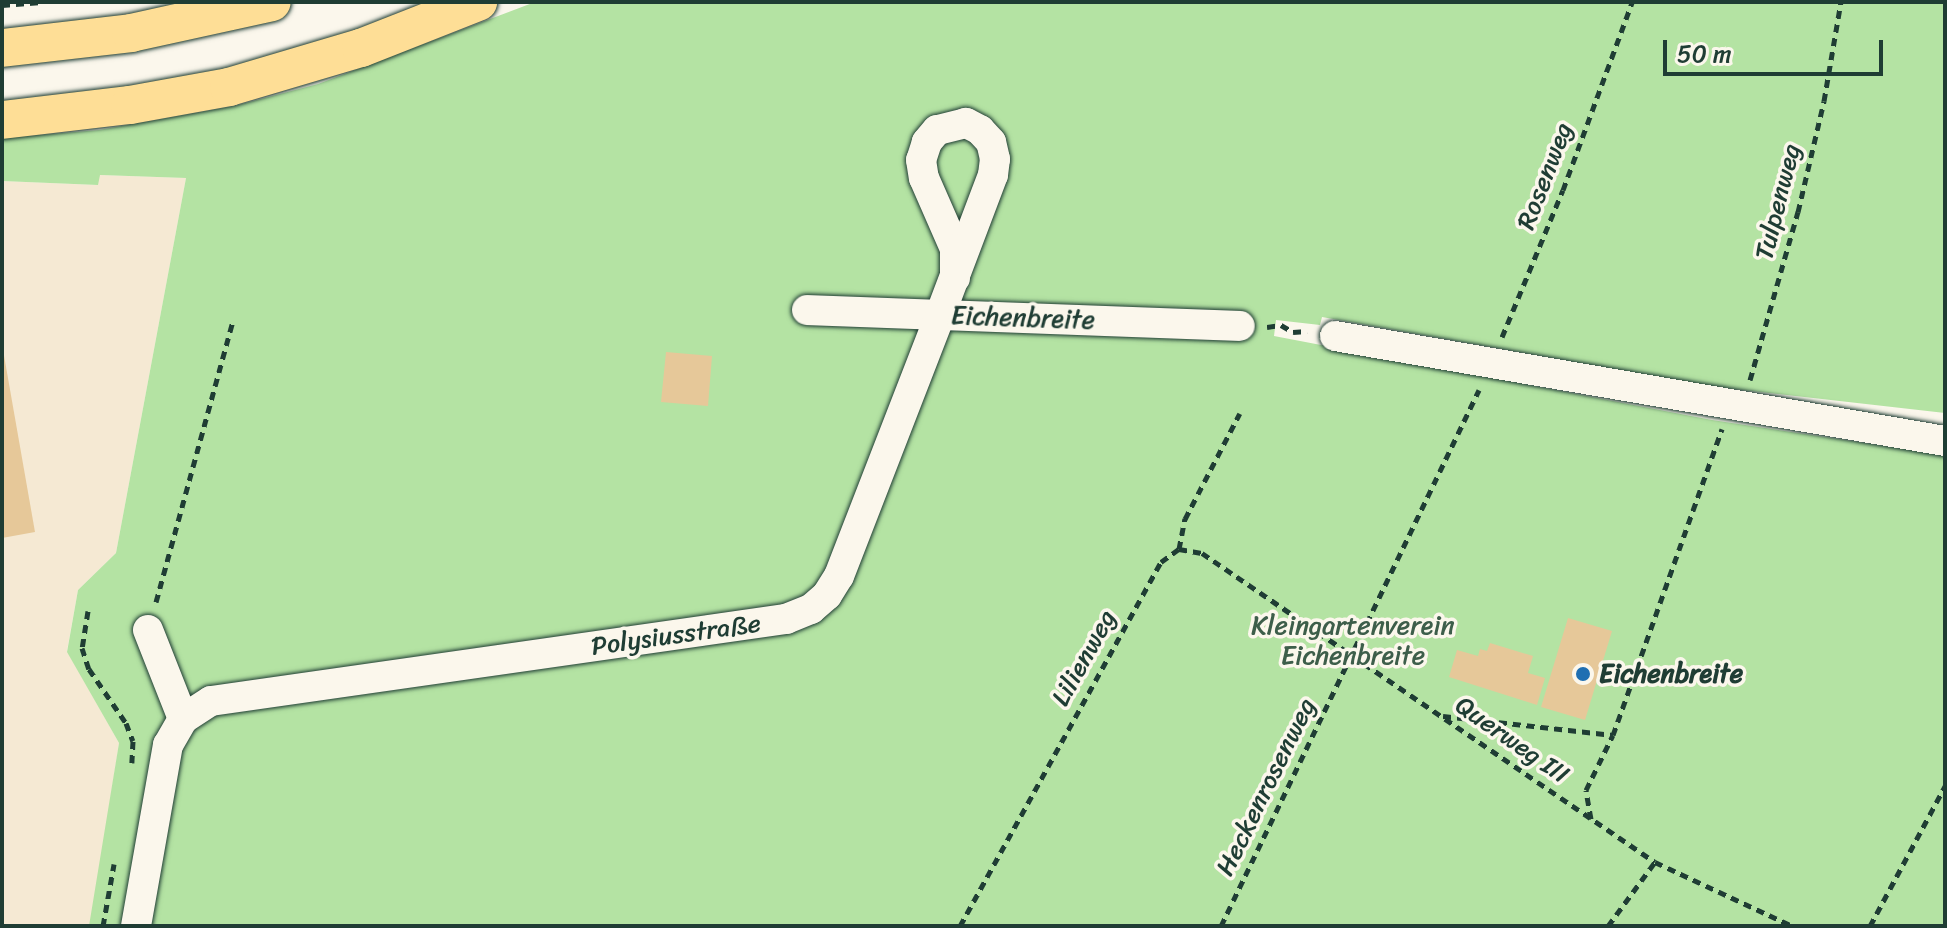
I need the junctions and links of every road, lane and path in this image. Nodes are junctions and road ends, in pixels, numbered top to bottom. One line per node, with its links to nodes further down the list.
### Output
1 (42, 2): 6 (path)
2 (272, 2): 7 (main road)
3 (478, 2): 8 (main road)
4 (1632, 2): 15 (path, Rosenweg)
5 (1841, 2): 16 (path, Tulpenweg)
6 (2, 5)
7 (2, 48)
8 (2, 120)
9 (955, 278): 11 (street, Polysiusstraße)
10 (807, 310): 11 (street, Eichenbreite)
11 (940, 315): 13 (street, Eichenbreite); 24 (street, Polysiusstraße)
12 (233, 321): 21 (path)
13 (1240, 326): 14 (path)
14 (1335, 336): 15 (street)
15 (1492, 363): 16 (street); 22 (path, Heckenrosenweg)
16 (1737, 408): 18 (street); 25 (path, Tulpenweg)
17 (1240, 413): 19 (path, Lilienweg)
18 (1945, 441)
19 (1179, 549): 22 (path, Querweg III); 33 (path, Lilienweg)
20 (88, 611): 26 (path)
21 (148, 630): 24 (street)
22 (1353, 655): 23 (path, Querweg III); 34 (path, Heckenrosenweg)
23 (1443, 716): 25 (path); 28 (path, Querweg III)
24 (183, 719): 32 (street)
25 (1613, 735): 28 (path, Tulpenweg)
26 (130, 775)
27 (1945, 786): 37 (path)
28 (1591, 819): 30 (path, Querweg III)
29 (116, 850): 31 (path)
30 (1655, 862): 35 (path); 36 (path, Querweg III)
31 (103, 926)
32 (136, 926)
33 (960, 926)
34 (1221, 926)
35 (1608, 926)
36 (1792, 926)
37 (1870, 926)

